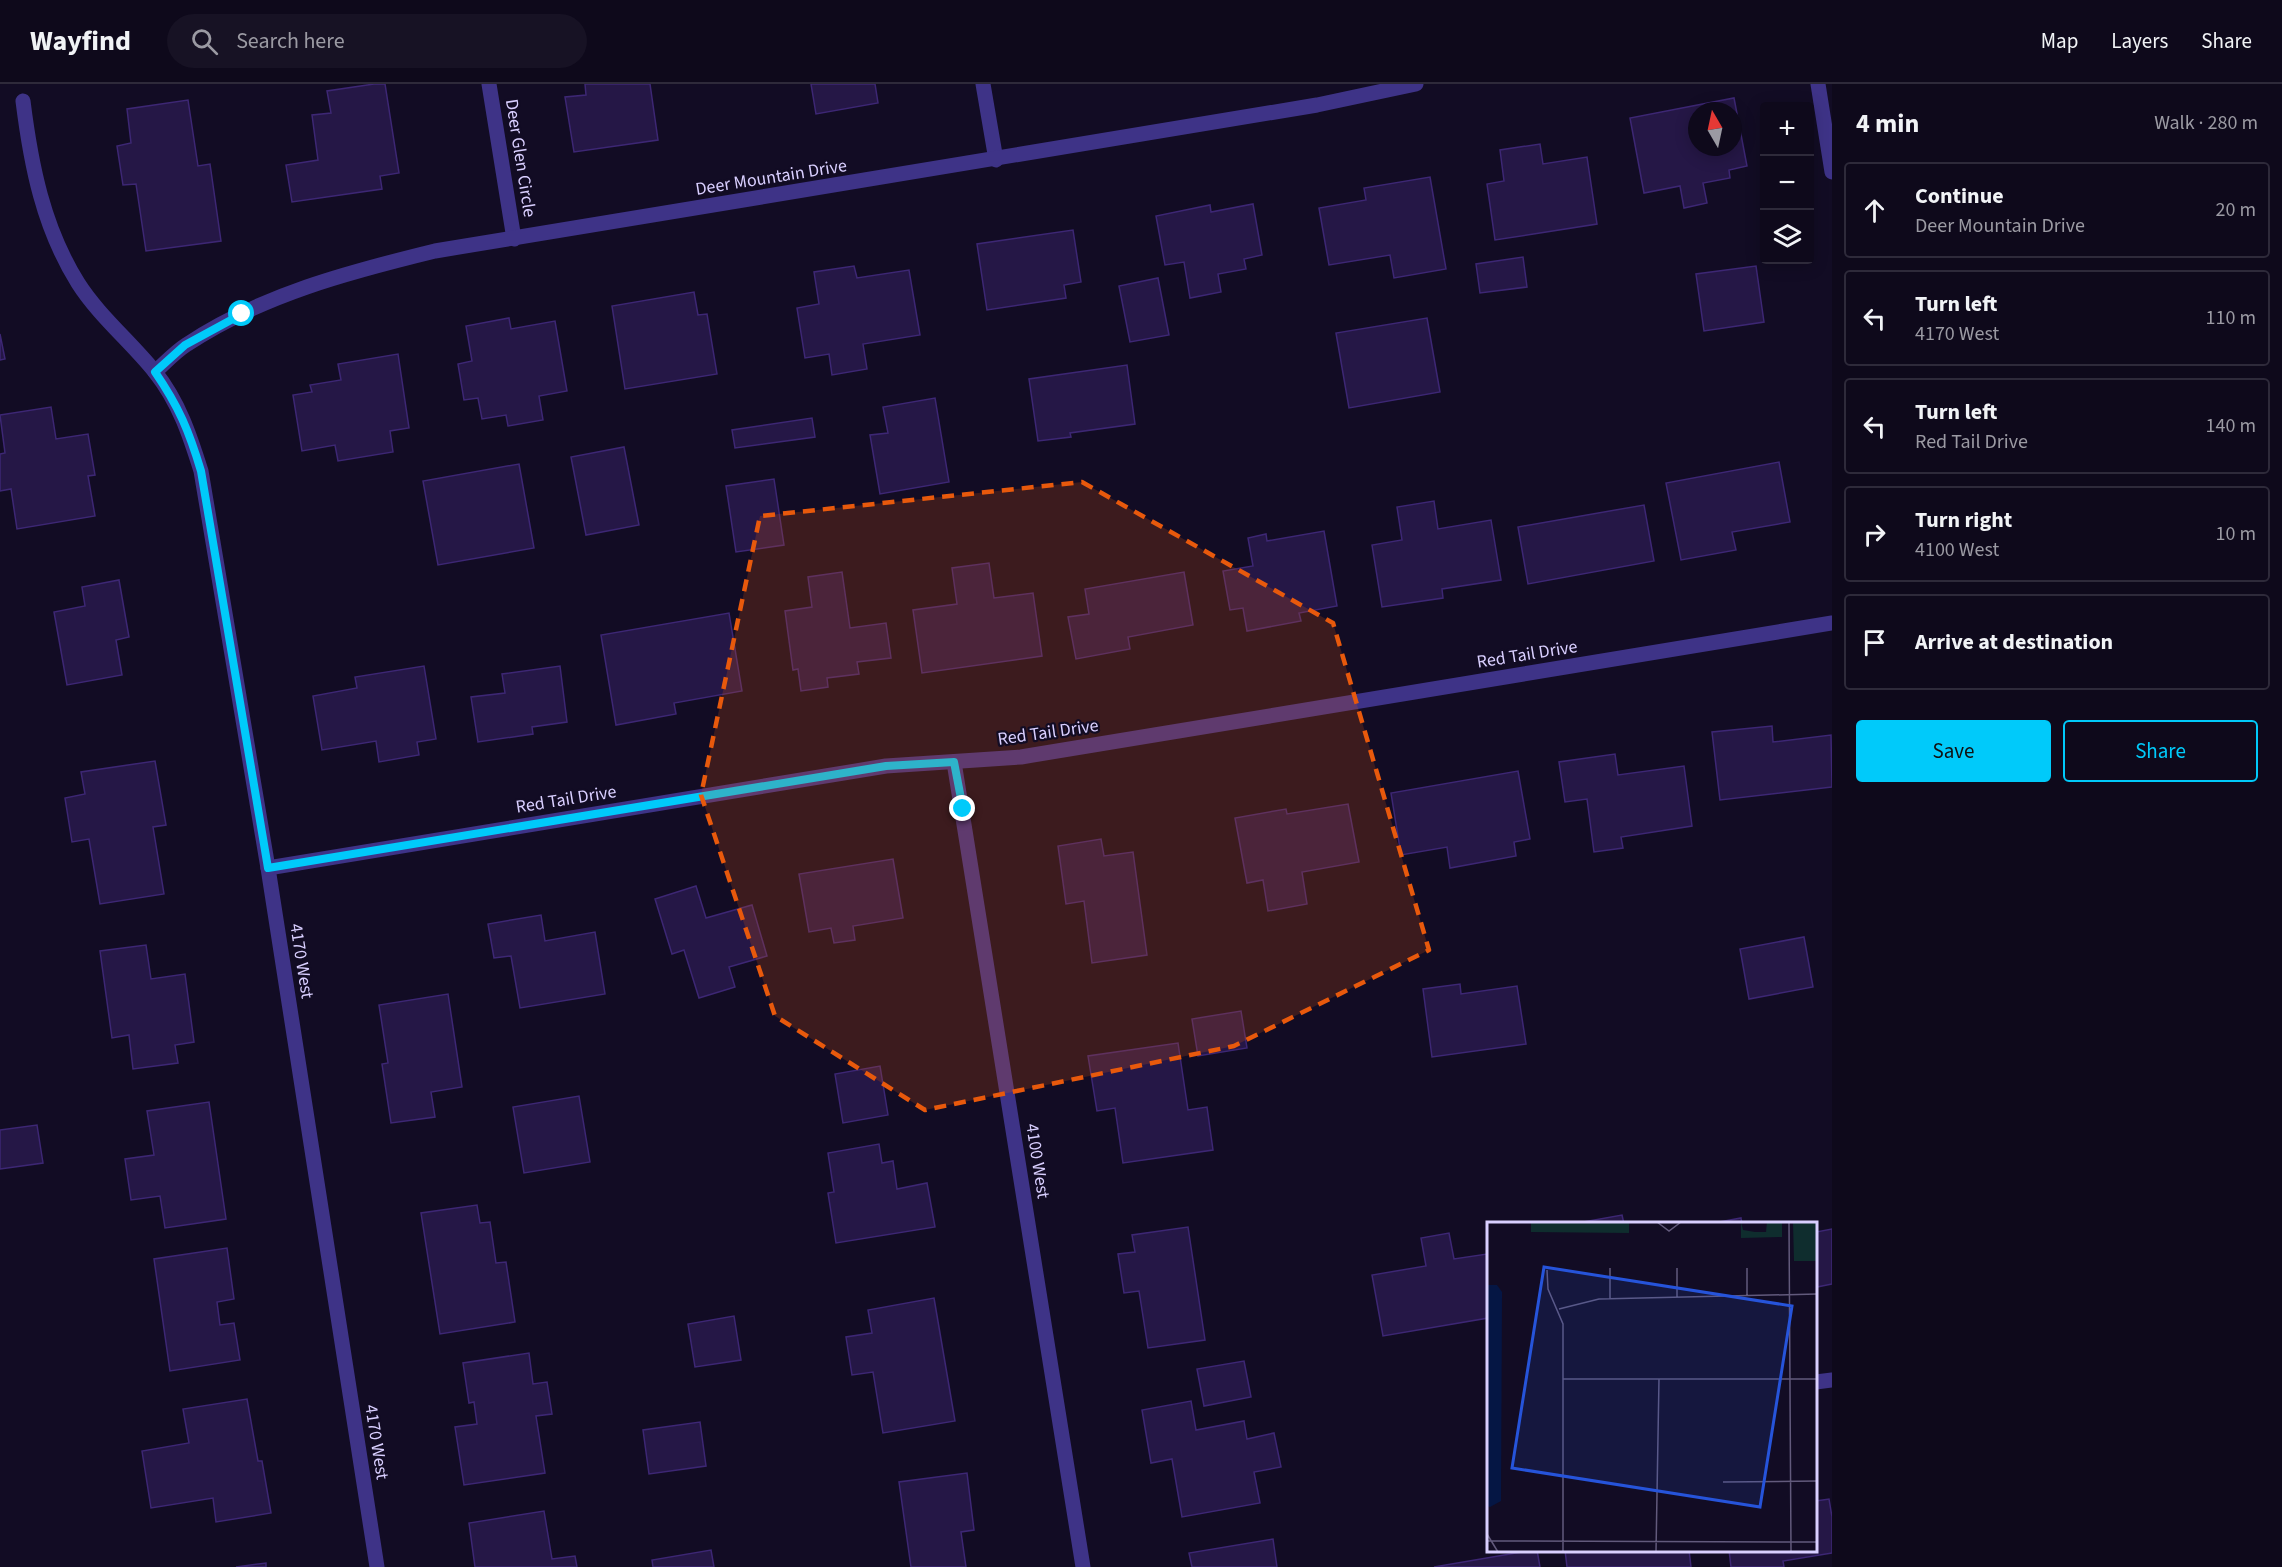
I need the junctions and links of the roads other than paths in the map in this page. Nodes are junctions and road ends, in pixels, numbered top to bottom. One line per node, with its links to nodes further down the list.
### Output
1 (489, 84): 8 (street, Deer Glen Circle)
2 (983, 84): 6 (street)
3 (1416, 84): 6 (street, Deer Mountain Drive)
4 (1818, 84): 7 (street)
5 (23, 101): 9 (street, 4170 West)
6 (996, 160): 8 (street, Deer Mountain Drive)
7 (1832, 172)
8 (514, 239): 9 (street, Deer Mountain Drive)
9 (155, 372): 12 (street, 4170 West)
10 (1832, 623): 11 (street, Red Tail Drive)
11 (954, 762): 12 (street, Red Tail Drive); 16 (street, 4100 West)
12 (268, 868): 15 (street, 4170 West)
13 (1832, 1380): 14 (street)
14 (1817, 1382)
15 (377, 1567)
16 (1083, 1567)

